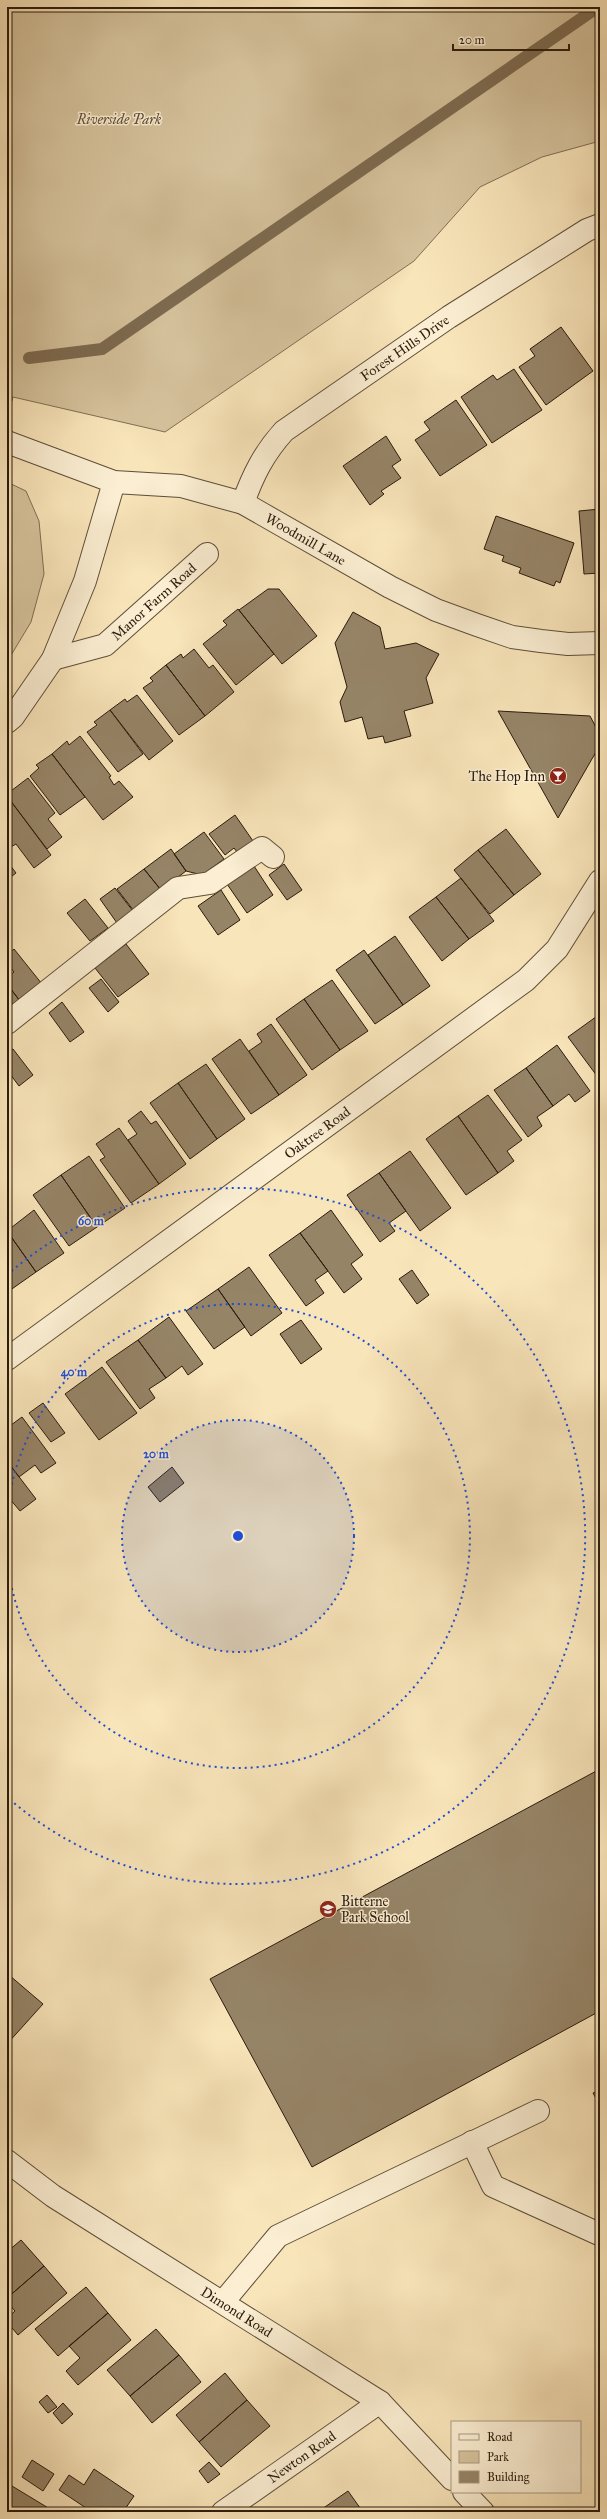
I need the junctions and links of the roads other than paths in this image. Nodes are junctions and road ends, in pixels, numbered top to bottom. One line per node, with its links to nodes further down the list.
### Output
1 (600, 225): 4 (street, Forest Hills Drive)
2 (7, 442): 3 (street, Woodmill Lane)
3 (114, 482): 4 (street, Woodmill Lane); 7 (street)
4 (242, 503): 6 (street, Woodmill Lane)
5 (207, 554): 7 (street, Manor Farm Road)
6 (600, 643)
7 (54, 660): 8 (street)
8 (7, 722)
9 (274, 857): 11 (street)
10 (600, 881): 12 (street, Oaktree Road)
11 (7, 1023)
12 (7, 1359)
13 (538, 2111): 14 (street)
14 (472, 2142): 16 (street); 17 (street)
15 (7, 2161): 17 (street, Dimond Road)
16 (599, 2234)
17 (223, 2302): 18 (street, Dimond Road)
18 (380, 2402): 19 (street, Dimond Road); 21 (street, Newton Road)
19 (451, 2478)
20 (465, 2493): 22 (street)
21 (223, 2512)
22 (483, 2512)

